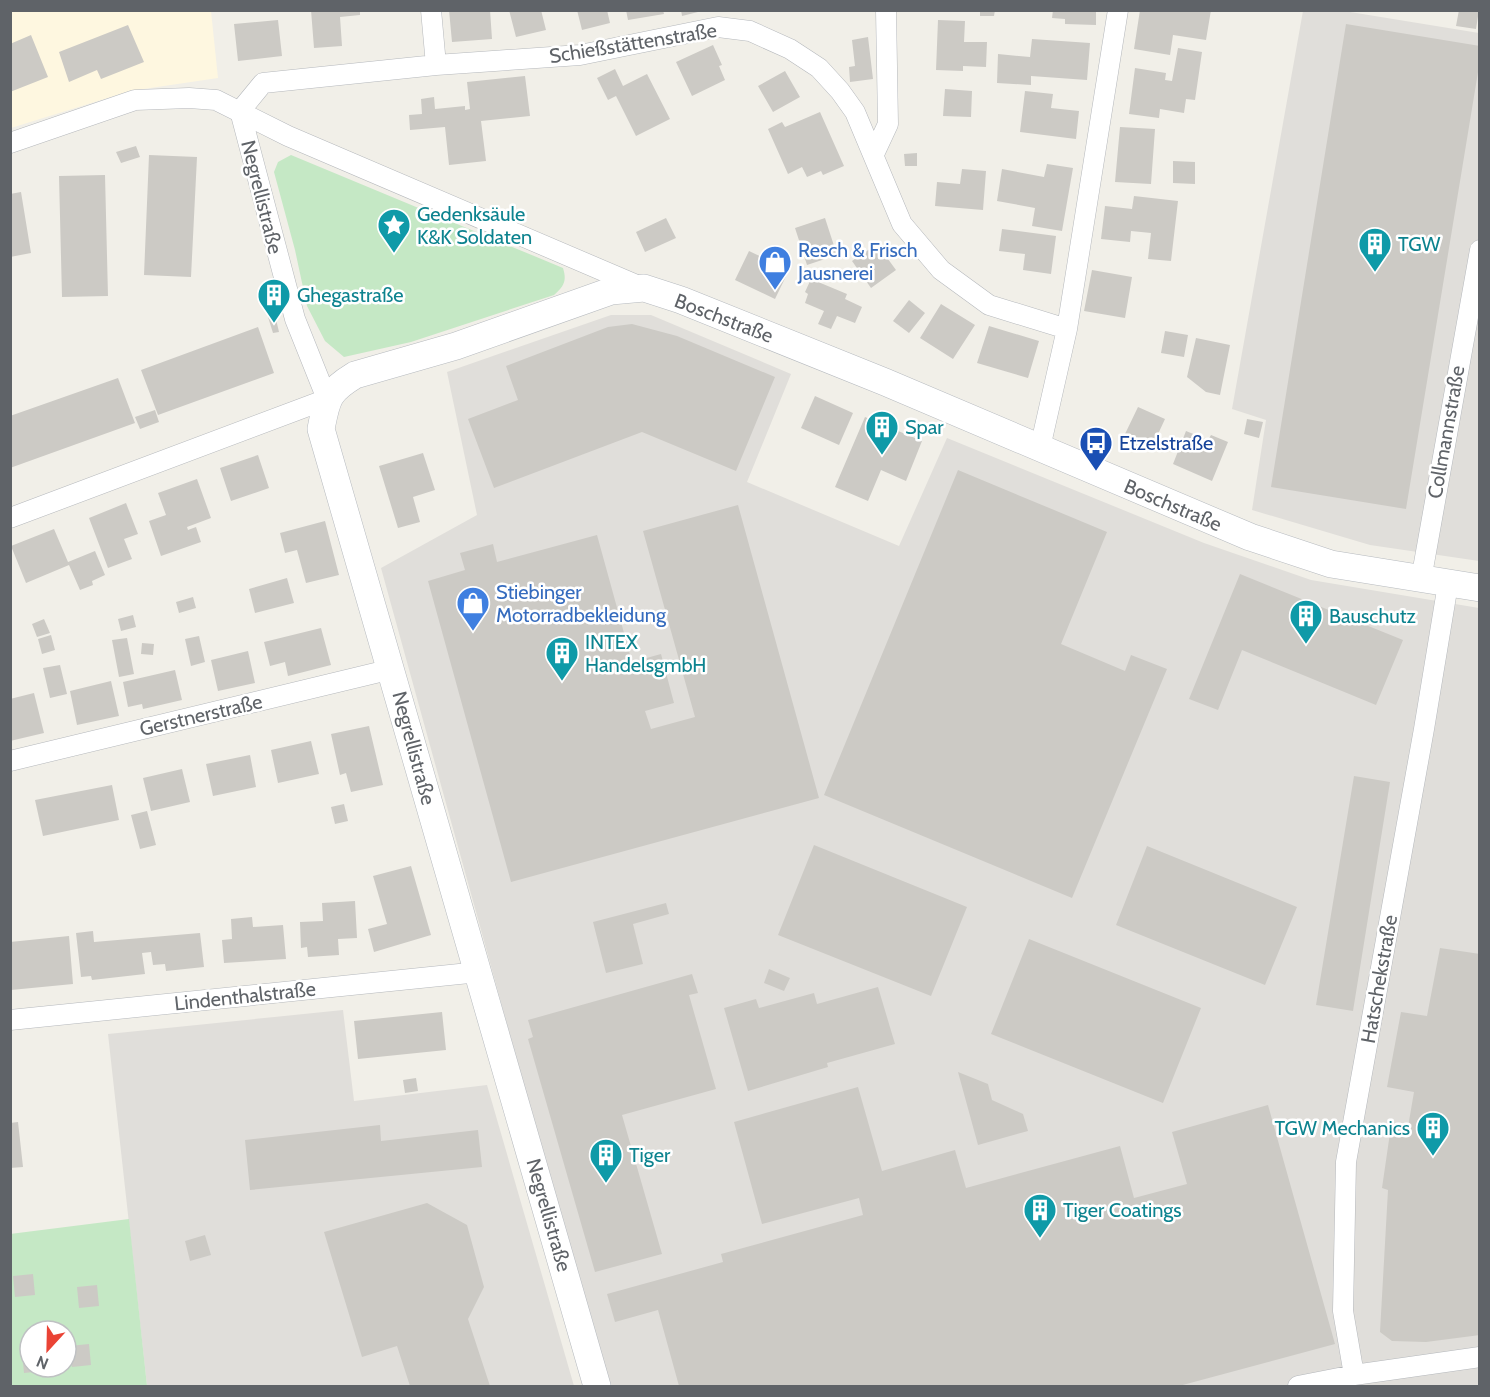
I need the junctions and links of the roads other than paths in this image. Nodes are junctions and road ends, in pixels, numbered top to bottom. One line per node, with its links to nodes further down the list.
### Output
1 (431, 10): 4 (street)
2 (886, 10): 7 (street)
3 (1118, 10): 10 (street)
4 (436, 65): 5 (street, Schießstättenstraße); 7 (street, Schießstättenstraße)
5 (240, 111): 6 (street); 9 (street, Boschstraße); 11 (street, Negrellistraße)
6 (10, 143)
7 (874, 154): 10 (street, Schießstättenstraße)
8 (1479, 250): 14 (street, Collmannstraße)
9 (644, 288): 11 (main road, Boschstraße); 12 (main road, Boschstraße)
10 (1066, 329): 12 (street)
11 (327, 399): 13 (street); 17 (main road, Negrellistraße)
12 (1040, 448): 14 (main road, Boschstraße)
13 (10, 518)
14 (1421, 580): 15 (main road, Boschstraße)
15 (1448, 584): 16 (main road, Boschstraße); 22 (street, Hatschekstraße)
16 (1479, 588)
17 (392, 669): 18 (street, Gerstnerstraße); 19 (main road, Negrellistraße)
18 (10, 761)
19 (479, 972): 20 (street, Lindenthalstraße); 23 (main road, Negrellistraße)
20 (10, 1020)
21 (1479, 1358): 22 (street)
22 (1353, 1375): 24 (street)
23 (597, 1386)
24 (1298, 1386)

